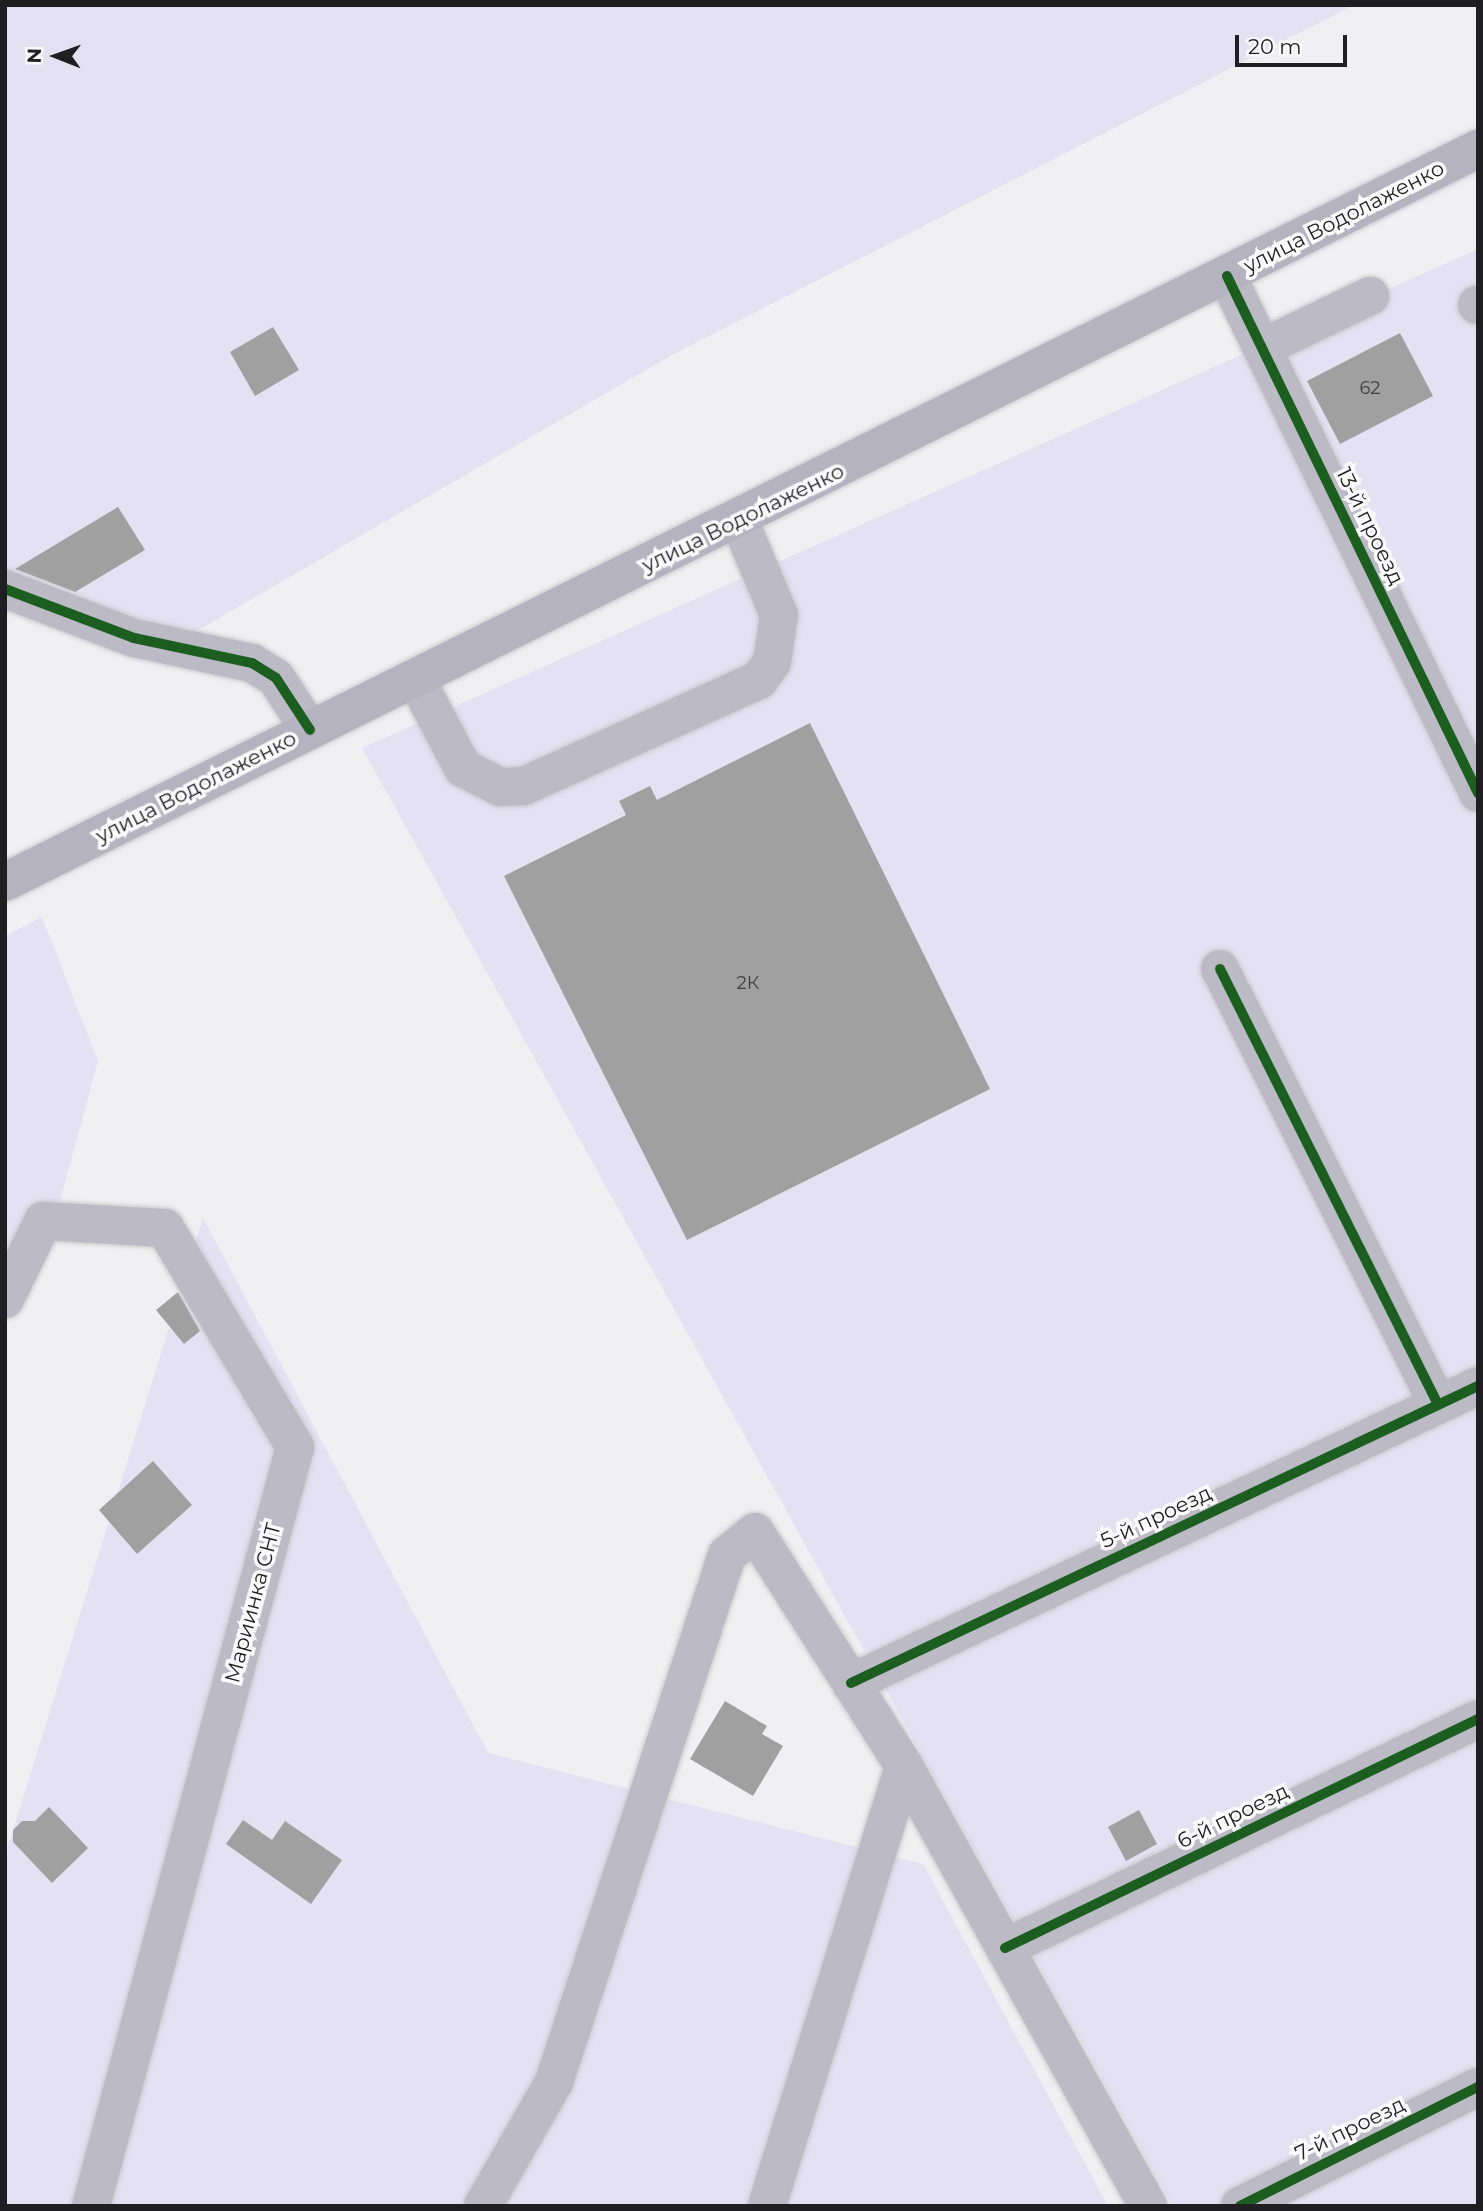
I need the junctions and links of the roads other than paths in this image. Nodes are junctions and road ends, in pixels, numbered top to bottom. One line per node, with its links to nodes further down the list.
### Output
1 (1478, 149): 2 (main road, улица Водолаженко)
2 (1227, 276): 4 (street, 13-й проезд); 5 (main road, улица Водолаженко)
3 (1370, 296): 4 (street)
4 (1262, 348): 9 (street, 13-й проезд)
5 (739, 520): 7 (main road, улица Водолаженко); 7 (street)
6 (5, 589): 8 (street)
7 (416, 679): 8 (main road, улица Водолаженко)
8 (310, 730): 10 (main road, улица Водолаженко)
9 (1478, 793)
10 (5, 882)
11 (1220, 969): 14 (street)
12 (5, 1299): 20 (street, Мариинка СНТ)
13 (1478, 1386): 14 (street, 5-й проезд)
14 (1438, 1405): 15 (street, 5-й проезд)
15 (851, 1683): 17 (street); 21 (street)
16 (1478, 1719): 18 (street, 6-й проезд)
17 (904, 1766): 18 (street); 22 (street)
18 (1005, 1948): 23 (street)
19 (1478, 2087): 24 (street, 7-й проезд)
20 (92, 2206)
21 (483, 2206)
22 (767, 2206)
23 (1148, 2206)
24 (1240, 2206)

